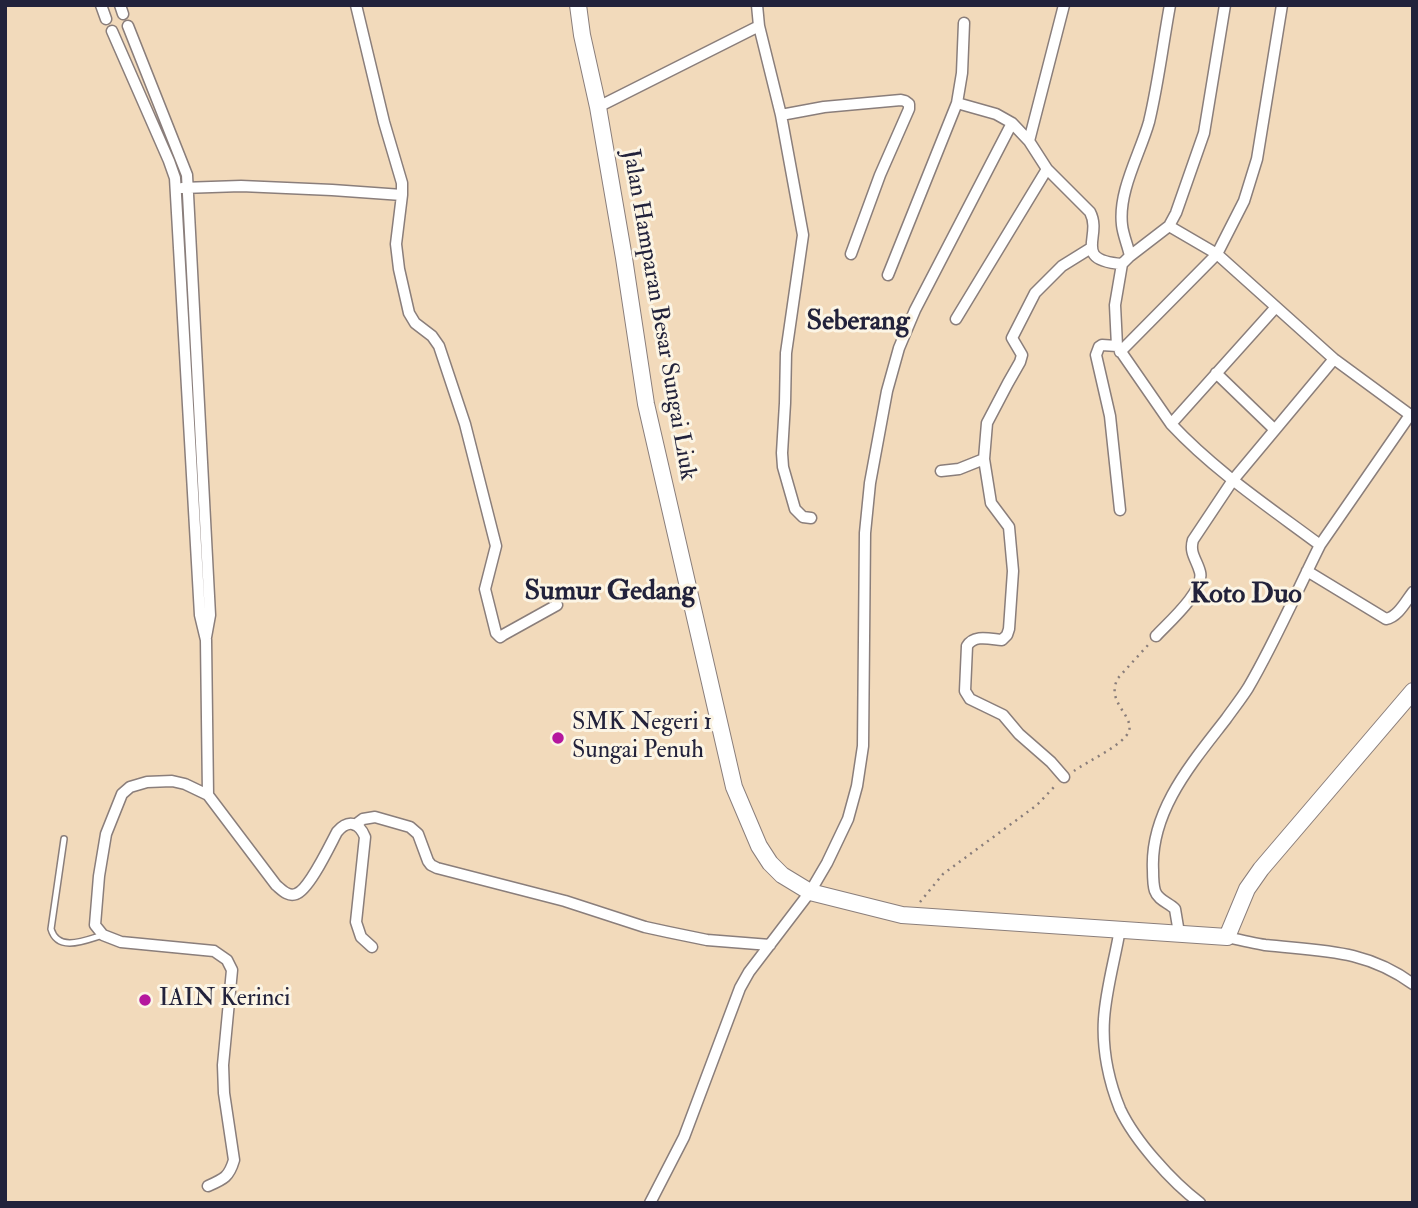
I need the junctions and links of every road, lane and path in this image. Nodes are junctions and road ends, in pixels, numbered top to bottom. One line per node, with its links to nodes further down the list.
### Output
1 (101, 5): 9 (street)
2 (356, 5): 22 (street)
3 (578, 5): 15 (street, Jalan Hamparan Besar Sungai Liuk)
4 (757, 5): 12 (street)
5 (1064, 5): 18 (street)
6 (1170, 5): 27 (street)
7 (1225, 5): 23 (street)
8 (1282, 5): 26 (street)
9 (106, 19)
10 (964, 23): 14 (street)
11 (128, 26): 20 (street)
12 (759, 26): 15 (street); 16 (street)
13 (112, 31): 21 (street)
14 (957, 103): 17 (street); 28 (street)
15 (598, 107): 53 (street, Jalan Hamparan Besar Sungai Liuk)
16 (781, 115): 25 (street); 41 (street)
17 (1012, 123): 18 (street); 53 (street)
18 (1029, 141): 19 (street)
19 (1047, 169): 24 (street); 30 (street)
20 (188, 187): 21 (street); 22 (street); 47 (street)
21 (176, 188): 47 (street)
22 (402, 195): 45 (street)
23 (1169, 226): 26 (street); 27 (street)
24 (1091, 247): 27 (street); 37 (street)
25 (851, 254)
26 (1217, 254): 29 (street); 31 (street)
27 (1126, 260): 31 (street)
28 (888, 275)
29 (1276, 307): 32 (street); 33 (street)
30 (957, 319)
31 (1113, 347): 35 (street); 40 (street)
32 (1334, 359): 34 (street); 36 (street)
33 (1216, 373): 35 (street); 36 (street)
34 (1412, 416): 42 (street)
35 (1171, 425): 39 (street)
36 (1275, 429): 39 (street)
37 (984, 459): 38 (street); 49 (street)
38 (941, 471)
39 (1233, 480): 42 (street); 46 (street)
40 (1119, 510)
41 (811, 518)
42 (1320, 545): 43 (street)
43 (1307, 572): 44 (street); 56 (street)
44 (1413, 592)
45 (557, 605)
46 (1156, 636): 49 (path)
47 (206, 640): 50 (street)
48 (1413, 691): 58 (street)
49 (1064, 777): 54 (path)
50 (208, 795): 51 (street); 57 (street)
51 (355, 825): 59 (street); 60 (street)
52 (64, 839): 57 (lane)
53 (810, 892): 54 (street, Jalan Hamparan Besar Sungai Liuk); 59 (street)
54 (911, 916): 55 (street, Jalan Hamparan Besar Sungai Liuk)
55 (1120, 929): 56 (street, Jalan Hamparan Besar Sungai Liuk); 64 (street)
56 (1179, 933): 58 (street, Jalan Hamparan Besar Sungai Liuk)
57 (103, 935): 62 (street)
58 (1227, 937): 61 (street)
59 (770, 945): 63 (street)
60 (372, 947)
61 (1413, 984)
62 (208, 1186)
63 (650, 1203)
64 (1200, 1203)

